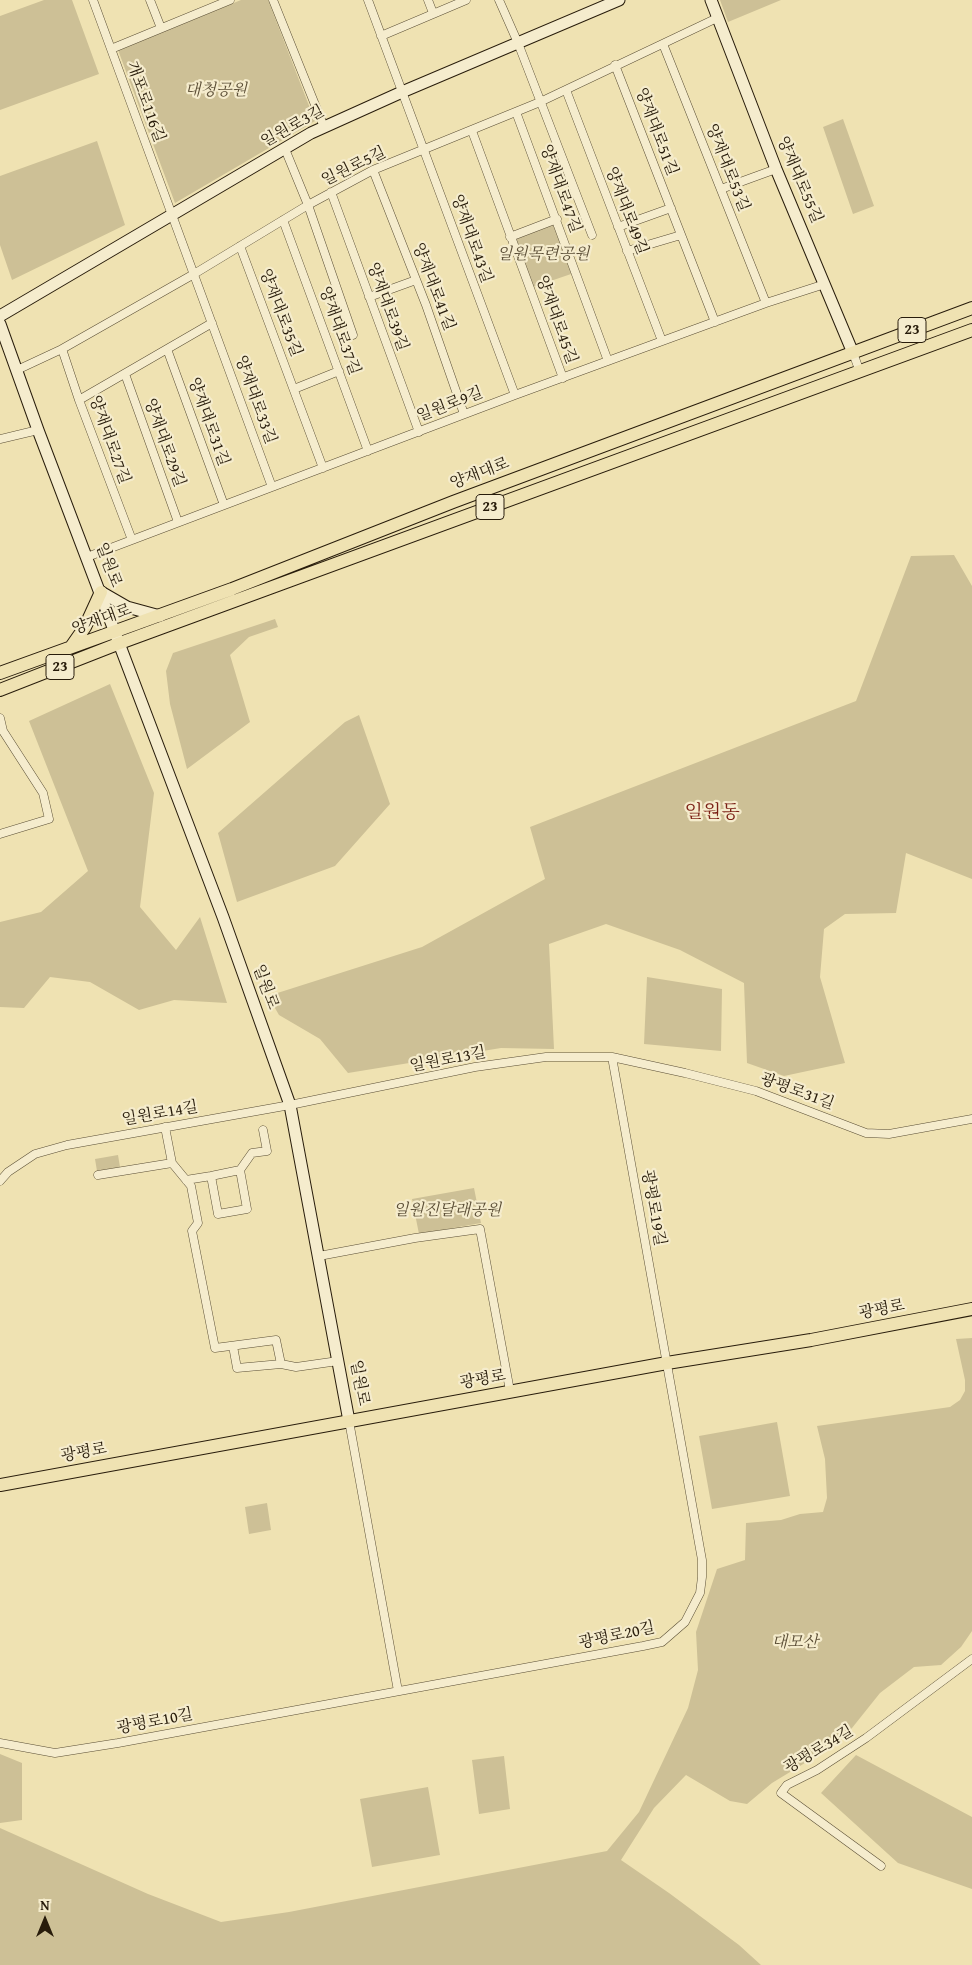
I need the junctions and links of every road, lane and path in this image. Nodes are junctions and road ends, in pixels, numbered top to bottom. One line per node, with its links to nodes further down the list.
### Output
1 (93, 0): 19 (street, 개포로116길)
2 (150, 0): 15 (street)
3 (207, 0): 12 (street)
4 (230, 0): 12 (street)
5 (273, 0): 25 (street)
6 (368, 0): 16 (street, 양재대로43길)
7 (428, 0): 13 (street)
8 (466, 0): 13 (street)
9 (499, 0): 17 (street)
10 (619, 0): 17 (street, 일원로3길)
11 (711, 0): 14 (street, 양재대로55길)
12 (210, 8): 15 (street)
13 (433, 14): 16 (street)
14 (717, 18): 18 (street, 일원로5길); 29 (street, 양재대로55길)
15 (161, 28): 19 (street)
16 (381, 36): 22 (street, 양재대로43길)
17 (518, 43): 22 (street, 일원로3길); 23 (street)
18 (663, 44): 20 (street, 일원로5길); 31 (street, 양재대로53길)
19 (111, 49): 35 (street, 개포로116길)
20 (615, 65): 21 (street, 일원로5길); 34 (street, 양재대로51길)
21 (566, 90): 23 (street, 일원로5길); 38 (street, 양재대로49길)
22 (402, 92): 25 (street, 일원로3길); 28 (street, 양재대로43길)
23 (540, 102): 24 (street, 일원로5길); 39 (street)
24 (516, 112): 26 (street, 일원로5길); 37 (street, 양재대로47길)
25 (324, 127): 27 (street, 일원로3길)
26 (472, 131): 28 (street, 일원로5길); 41 (street, 양재대로45길)
27 (285, 148): 33 (street); 35 (street, 일원로3길)
28 (424, 150): 30 (street, 일원로5길); 67 (street, 양재대로43길)
29 (776, 169): 31 (street); 46 (street, 양재대로55길)
30 (373, 170): 32 (street, 일원로5길); 45 (street, 양재대로41길)
31 (721, 190): 48 (street, 양재대로53길)
32 (331, 192): 33 (street, 일원로5길); 47 (street, 양재대로39길)
33 (308, 206): 36 (street, 일원로5길); 55 (street)
34 (671, 208): 38 (street); 40 (street, 양재대로51길)
35 (172, 214): 44 (street, 양재대로33길); 50 (street, 일원로3길)
36 (283, 220): 42 (street, 일원로5길); 62 (street, 양재대로37길)
37 (557, 220): 41 (street); 60 (street, 양재대로47길)
38 (618, 227): 43 (street, 양재대로49길)
39 (592, 235)
40 (681, 235): 43 (street); 51 (street, 양재대로51길)
41 (510, 237): 65 (street, 양재대로45길)
42 (240, 246): 44 (street, 일원로5길); 66 (street, 양재대로35길)
43 (627, 251): 56 (street, 양재대로49길)
44 (194, 274): 52 (street, 양재대로33길); 57 (street, 일원로5길)
45 (416, 280): 47 (street); 69 (street, 양재대로41길)
46 (826, 284): 48 (street, 일원로9길); 59 (street, 양재대로55길)
47 (369, 298): 71 (street, 양재대로39길)
48 (766, 303): 51 (street, 일원로9길)
49 (972, 308): 59 (main road, 양재대로 / 23)
50 (0, 316)
51 (715, 322): 56 (street, 일원로9길)
52 (212, 323): 58 (street); 75 (street, 양재대로33길)
53 (0, 324): 61 (street, 일원로)
54 (972, 330): 63 (main road, 양재대로 / 23)
55 (353, 335)
56 (662, 341): 60 (street, 일원로9길)
57 (62, 349): 61 (street, 일원로5길); 68 (street, 양재대로27길)
58 (167, 349): 64 (street); 76 (street, 양재대로31길)
59 (853, 353): 63 (street, 양재대로55길); 81 (main road, 양재대로 / 23)
60 (608, 361): 65 (street, 일원로9길)
61 (17, 370): 70 (street, 일원로)
62 (339, 370): 66 (street); 73 (street, 양재대로37길)
63 (860, 372): 82 (main road, 양재대로 / 23)
64 (124, 374): 68 (street); 77 (street, 양재대로29길)
65 (562, 378): 67 (street, 일원로9길)
66 (294, 389): 74 (street, 양재대로35길)
67 (514, 395): 69 (street, 일원로9길)
68 (79, 400): 78 (street, 양재대로27길)
69 (464, 414): 71 (street, 일원로9길)
70 (38, 430): 72 (street); 79 (street, 일원로)
71 (419, 432): 73 (street, 일원로9길)
72 (0, 439)
73 (368, 450): 74 (street, 일원로9길)
74 (323, 468): 75 (street, 일원로9길)
75 (272, 487): 76 (street, 일원로9길)
76 (224, 505): 77 (street, 일원로9길)
77 (178, 522): 78 (street, 일원로9길)
78 (132, 540): 79 (street, 일원로9길)
79 (87, 557): 80 (street, 일원로)
80 (101, 592): 81 (street); 82 (street, 일원로); 83 (main road)
81 (160, 616): 82 (main road, 양재대로 / 23)
82 (118, 638): 83 (main road, 양재대로 / 23); 85 (main road, 양재대로 / 23); 89 (street, 일원로)
83 (70, 648): 84 (main road, 양재대로 / 23)
84 (0, 674)
85 (0, 690)
86 (0, 718): 87 (street)
87 (0, 834)
88 (612, 1057): 89 (street, 일원로13길); 90 (street, 광평로31길); 103 (street, 광평로19길)
89 (290, 1105): 91 (street, 일원로14길); 99 (street, 일원로)
90 (972, 1118)
91 (165, 1127): 93 (street); 98 (street, 일원로14길)
92 (262, 1130): 94 (street)
93 (172, 1163): 95 (street); 97 (street)
94 (240, 1170): 96 (street); 96 (street)
95 (98, 1175)
96 (211, 1176): 97 (street)
97 (186, 1180): 101 (street)
98 (0, 1181)
99 (319, 1256): 102 (street, 일원로); 105 (street)
100 (972, 1310): 103 (main road, 광평로)
101 (233, 1346): 104 (street); 104 (street)
102 (338, 1361): 104 (street); 106 (street, 일원로)
103 (667, 1363): 105 (main road, 광평로); 109 (street, 광평로20길)
104 (281, 1364)
105 (510, 1391): 106 (main road, 광평로)
106 (349, 1421): 107 (main road, 광평로); 109 (street, 일원로)
107 (0, 1484)
108 (972, 1659): 112 (street, 광평로34길)
109 (398, 1691): 110 (street, 광평로20길)
110 (316, 1706): 111 (street, 광평로10길)
111 (0, 1743)
112 (881, 1866)

